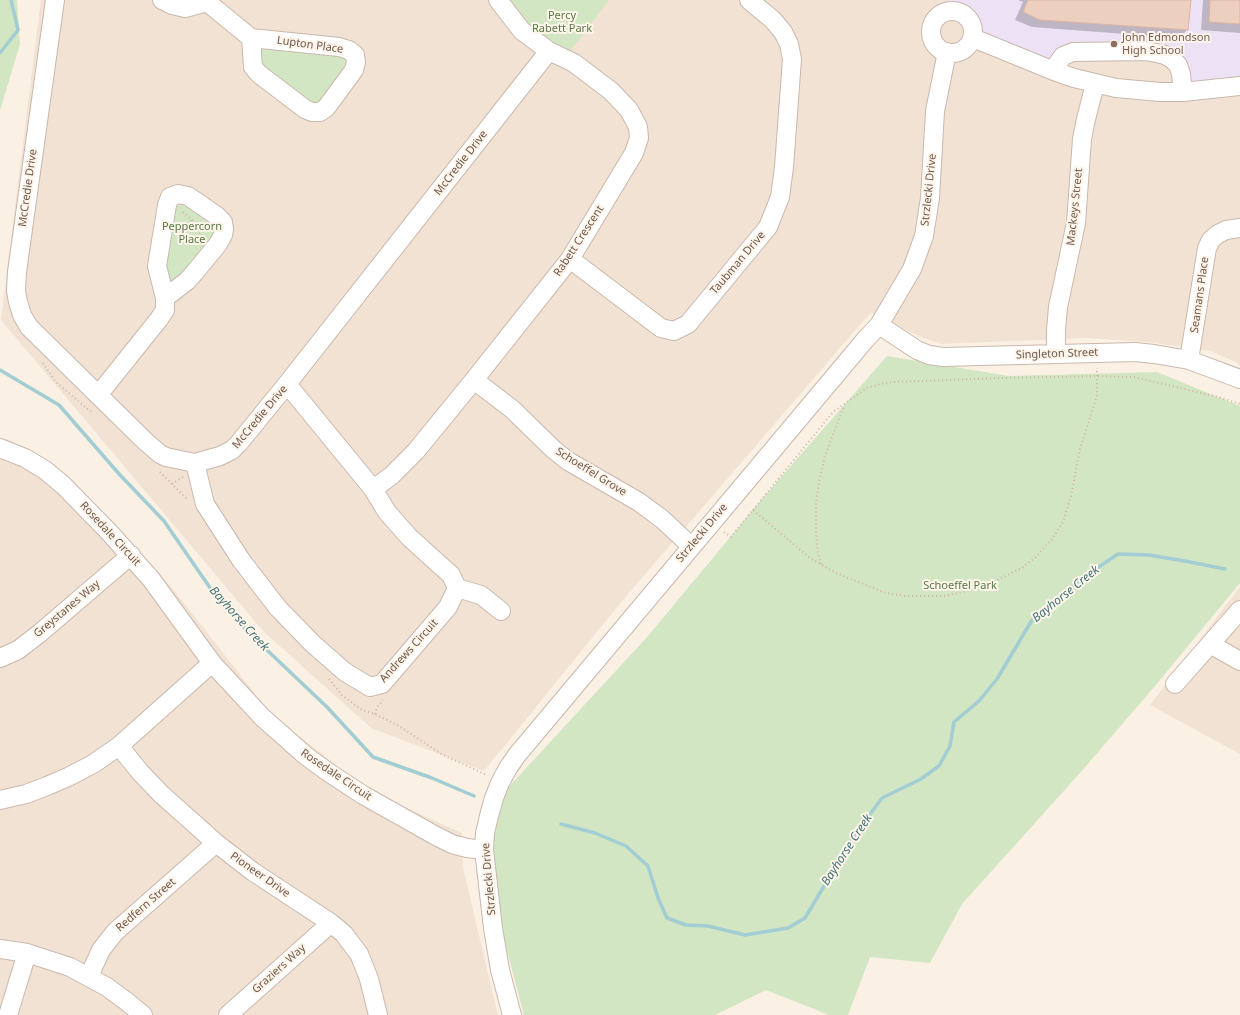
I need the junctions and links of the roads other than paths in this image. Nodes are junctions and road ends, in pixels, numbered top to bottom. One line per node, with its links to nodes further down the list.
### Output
1 (55, 0): 24 (street, McCredie Drive)
2 (162, 0): 5 (street)
3 (498, 0): 9 (street, Rabett Crescent)
4 (749, 0): 16 (street, Taubman Drive)
5 (208, 1): 7 (street)
6 (949, 5): 8 (street); 10 (street)
7 (250, 38): 7 (street, Lupton Place)
8 (973, 38): 10 (street); 11 (street)
9 (549, 51): 16 (street, Rabett Crescent); 23 (street, McCredie Drive)
10 (947, 52): 18 (street, Strzlecki Drive)
11 (1054, 71): 12 (street); 14 (street)
12 (1095, 84): 14 (street); 19 (street, Mackeys Street)
13 (1240, 86): 14 (street)
14 (1183, 92)
15 (1240, 228): 20 (street, Seamans Place)
16 (570, 259): 22 (street, Rabett Crescent)
17 (165, 298): 17 (street); 24 (street)
18 (879, 325): 19 (street, Singleton Street); 28 (street, Strzlecki Drive)
19 (1056, 354): 20 (street, Singleton Street)
20 (1189, 360): 21 (street, Singleton Street)
21 (1240, 379)
22 (474, 380): 27 (street, Rabett Crescent); 28 (street, Schoeffel Grove)
23 (287, 384): 26 (street, McCredie Drive); 27 (street)
24 (98, 394): 26 (street, McCredie Drive)
25 (0, 448): 29 (street, Rosedale Circuit)
26 (192, 468): 30 (street, Andrews Circuit)
27 (373, 489): 30 (street)
28 (691, 546): 41 (street, Strzlecki Drive)
29 (131, 555): 34 (street, Greystanes Way); 36 (street, Rosedale Circuit)
30 (457, 588): 32 (street)
31 (1240, 610): 33 (street)
32 (501, 611)
33 (1210, 644): 35 (street); 37 (street)
34 (0, 658)
35 (1240, 661)
36 (212, 664): 38 (street); 41 (street, Rosedale Circuit)
37 (1175, 684)
38 (119, 746): 39 (street); 40 (street, Pioneer Drive)
39 (0, 800)
40 (216, 844): 42 (street, Pioneer Drive); 45 (street, Redfern Street)
41 (484, 850): 50 (street, Strzlecki Drive)
42 (331, 923): 48 (street, Graziers Way); 49 (street, Pioneer Drive)
43 (0, 950): 44 (street)
44 (27, 954): 45 (street); 46 (street)
45 (89, 976): 47 (street)
46 (8, 1015)
47 (143, 1015)
48 (228, 1015)
49 (378, 1015)
50 (512, 1015)

